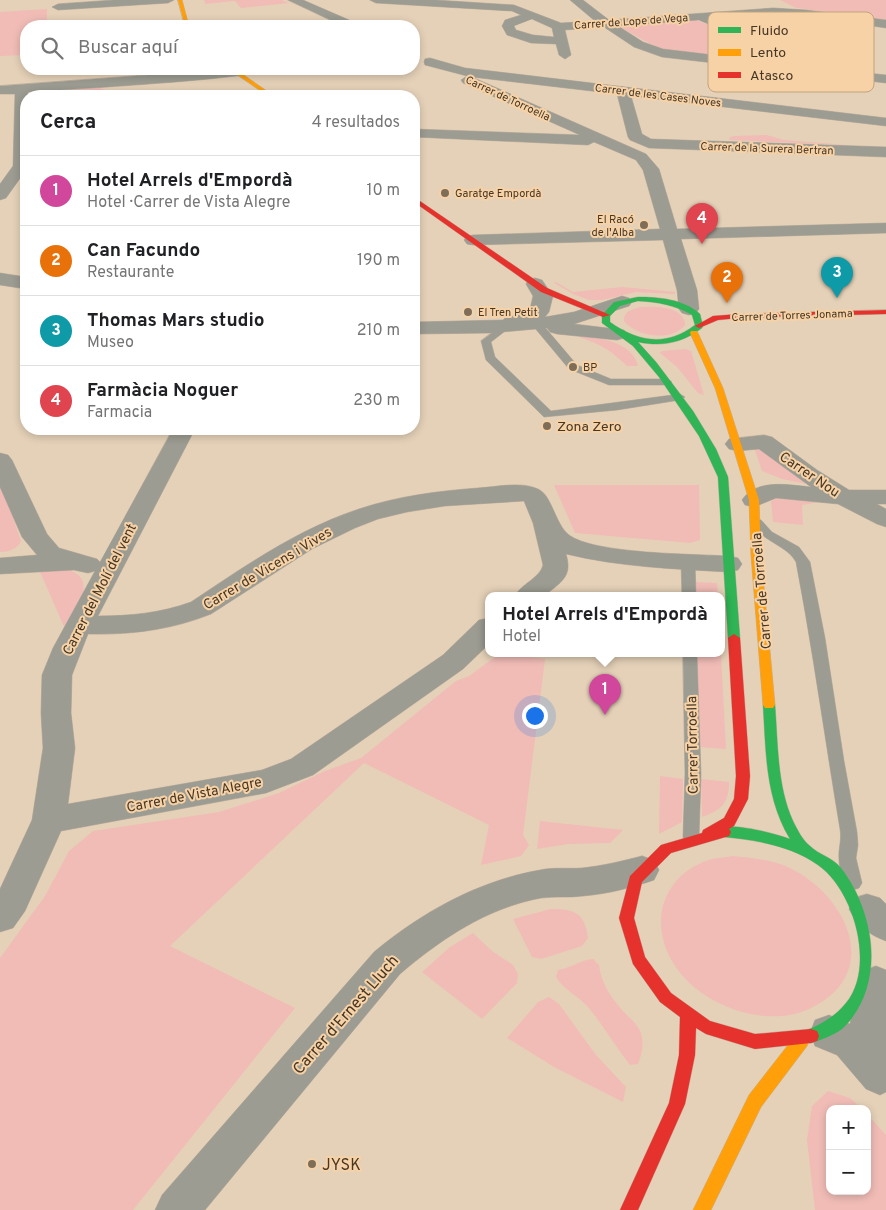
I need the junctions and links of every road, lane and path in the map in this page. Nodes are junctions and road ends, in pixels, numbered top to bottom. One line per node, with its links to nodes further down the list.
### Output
1 (168, 0): 6 (street)
2 (180, 0): 12 (street)
3 (294, 0): 13 (street)
4 (376, 0): 9 (street)
5 (576, 0): 15 (street)
6 (58, 8)
7 (770, 12): 8 (street, Carrer de Lope de Vega)
8 (801, 12)
9 (533, 15): 16 (street); 17 (street)
10 (708, 15): 11 (street, Carrer de Lope de Vega)
11 (697, 16): 14 (street); 15 (street, Carrer de Lope de Vega)
12 (185, 20)
13 (339, 20)
14 (708, 20)
15 (606, 23): 16 (street, Carrer de Lope de Vega); 21 (street)
16 (558, 27): 17 (street)
17 (563, 41): 18 (street)
18 (566, 55)
19 (420, 57): 20 (street, Carrer de Torroella)
20 (430, 62): 29 (street, Carrer de les Cases Noves); 35 (street, Carrer de Torroella)
21 (708, 62)
22 (181, 75): 24 (street)
23 (242, 75): 28 (street)
24 (116, 81): 25 (street); 27 (street)
25 (20, 88): 26 (street)
26 (0, 90)
27 (120, 90)
28 (263, 90)
29 (623, 91): 30 (street, Carrer de les Cases Noves); 36 (street)
30 (886, 122)
31 (674, 129): 33 (street)
32 (420, 133): 35 (street)
33 (742, 133): 34 (street); 37 (street)
34 (723, 139)
35 (604, 140): 36 (street, Carrer de Torroella); 41 (street, Carrer de Torroella)
36 (642, 140): 38 (street, Carrer de la Surera Bertran); 41 (street)
37 (886, 143)
38 (886, 152)
39 (0, 166): 40 (street)
40 (20, 166)
41 (651, 169): 46 (street)
42 (20, 171): 43 (street)
43 (0, 195)
44 (420, 202): 47 (street)
45 (886, 228): 46 (street)
46 (670, 234): 47 (street); 53 (street)
47 (473, 240): 50 (street)
48 (0, 278): 49 (street)
49 (20, 282)
50 (540, 287): 52 (street); 56 (street)
51 (624, 302): 52 (street); 53 (street)
52 (601, 312): 56 (street); 60 (street)
53 (693, 312): 55 (street); 59 (street, Carrer de Torroella)
54 (886, 312): 55 (street, Carrer de Torres Jonama)
55 (716, 318): 59 (street, Carrer de Torres Jonama)
56 (500, 326): 57 (street); 58 (street); 62 (lane)
57 (539, 327): 60 (street); 61 (lane)
58 (420, 328)
59 (697, 330): 60 (street, Carrer de Torres Jonama); 64 (street, Carrer de Torroella)
60 (621, 335): 61 (street)
61 (667, 382): 62 (street)
62 (680, 397): 75 (street)
63 (180, 435): 76 (street, Carrer del Molí del vent)
64 (737, 444): 66 (street, Carrer Nou); 68 (street, Carrer de Torroella)
65 (0, 460): 71 (street)
66 (844, 497): 67 (street, Carrer Nou); 68 (street); 70 (street)
67 (886, 497)
68 (754, 510): 85 (street, Carrer de Torroella); 88 (lane)
69 (544, 519): 72 (street, Carrer de Vicens i Vives); 77 (street); 79 (street, Carrer de Vicens i Vives)
70 (886, 519)
71 (35, 537): 74 (street); 76 (street)
72 (603, 554): 73 (street, Carrer de Vicens i Vives); 77 (street, Carrer de Vicens i Vives)
73 (688, 562): 75 (street, Carrer de Vicens i Vives); 78 (lane)
74 (0, 564): 76 (street)
75 (729, 564): 83 (street)
76 (99, 567): 79 (street, Carrer del Molí del vent)
77 (535, 590)
78 (689, 592)
79 (80, 625): 82 (street, Carrer del Molí del vent)
80 (485, 631): 82 (street, Carrer de Vista Alegre)
81 (690, 657): 84 (lane, Carrer Torroella)
82 (49, 820): 90 (street)
83 (708, 834): 84 (street); 85 (street)
84 (691, 837): 86 (street)
85 (806, 852): 88 (street)
86 (642, 870): 87 (street, Carrer d'Ernest Lluch); 89 (street)
87 (558, 883): 89 (street, Carrer d'Ernest Lluch); 95 (street, Carrer d'Ernest Lluch)
88 (871, 914)
89 (626, 915): 92 (street)
90 (0, 917)
91 (856, 1011): 92 (street); 93 (street); 94 (street); 97 (street)
92 (688, 1017): 96 (street)
93 (886, 1071)
94 (886, 1082)
95 (176, 1210)
96 (629, 1210)
97 (702, 1210)

